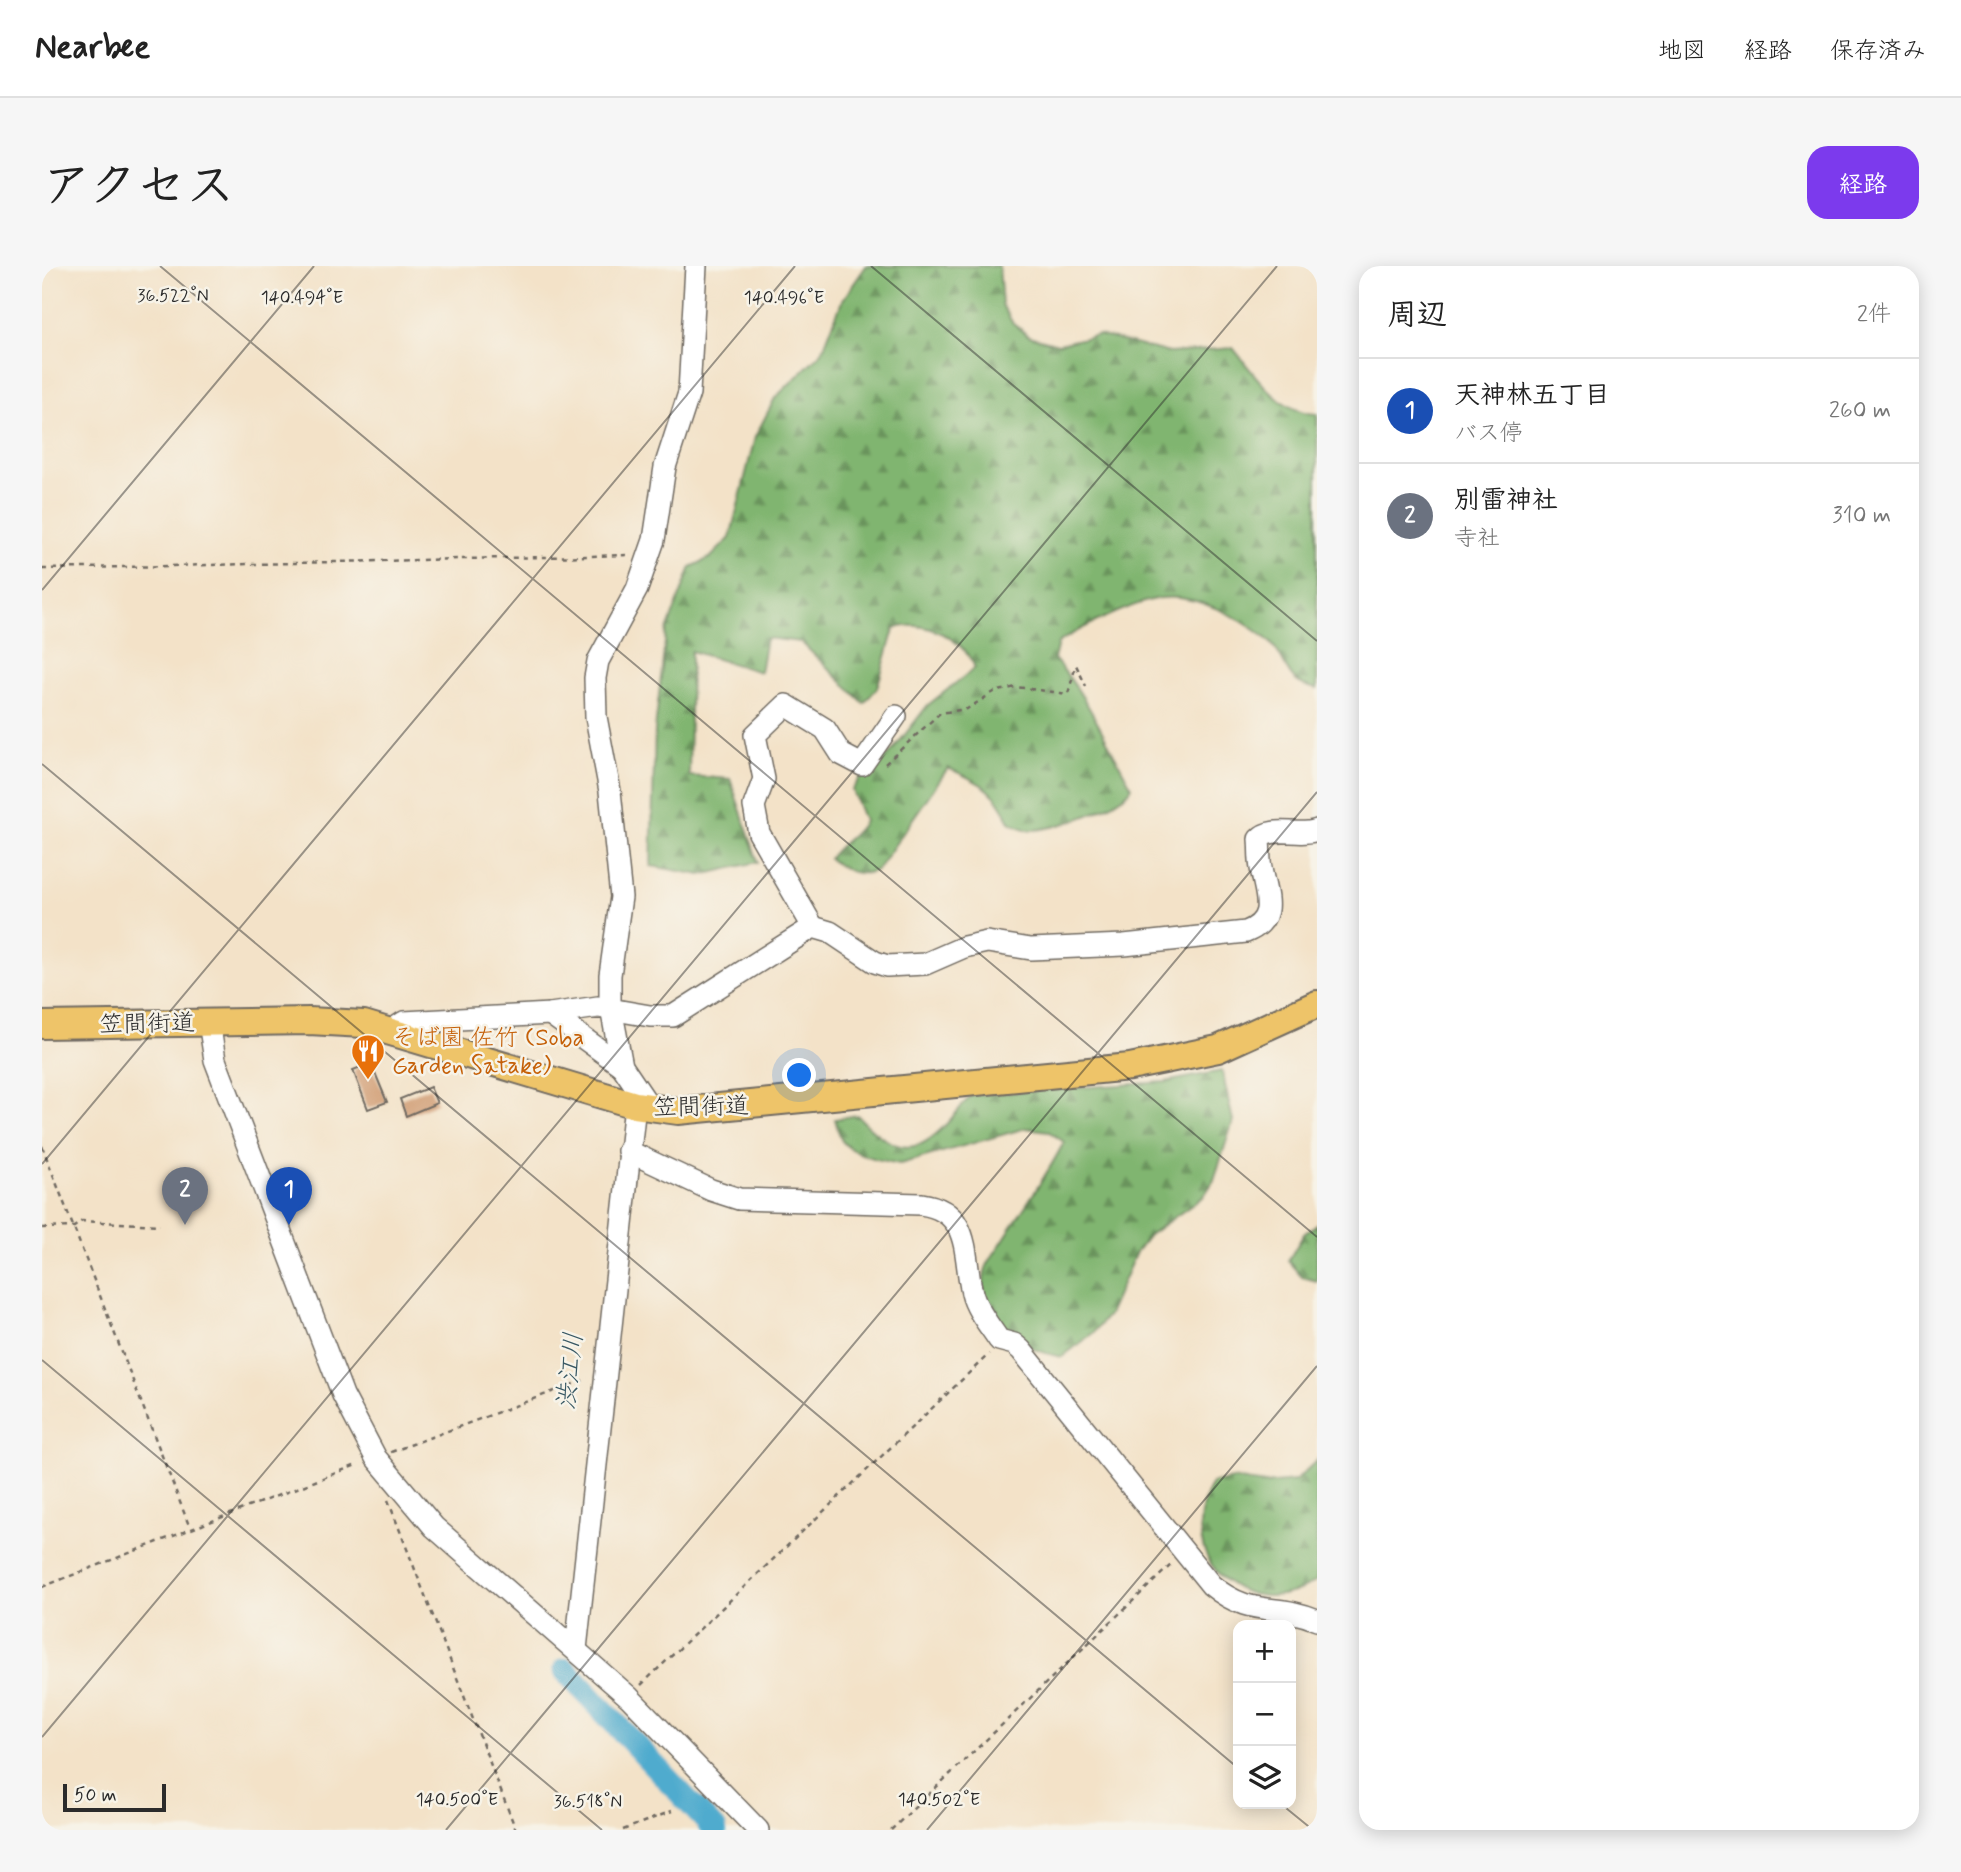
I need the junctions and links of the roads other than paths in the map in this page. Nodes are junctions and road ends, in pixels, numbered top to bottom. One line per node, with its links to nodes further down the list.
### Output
1 (696, 266): 6 (street)
2 (896, 716): 4 (street)
3 (1317, 830): 4 (street)
4 (813, 927): 6 (street)
5 (1317, 1004): 12 (main road, 笠間街道)
6 (611, 1011): 7 (street); 11 (street)
7 (550, 1014): 10 (street); 11 (street)
8 (209, 1023): 9 (main road, 笠間街道); 10 (main road, 笠間街道); 15 (street)
9 (42, 1025)
10 (392, 1030): 12 (main road, 笠間街道)
11 (622, 1066): 12 (street)
12 (643, 1107): 13 (street)
13 (628, 1151): 14 (street); 15 (street)
14 (1317, 1620)
15 (576, 1649): 16 (street)
16 (758, 1830)

